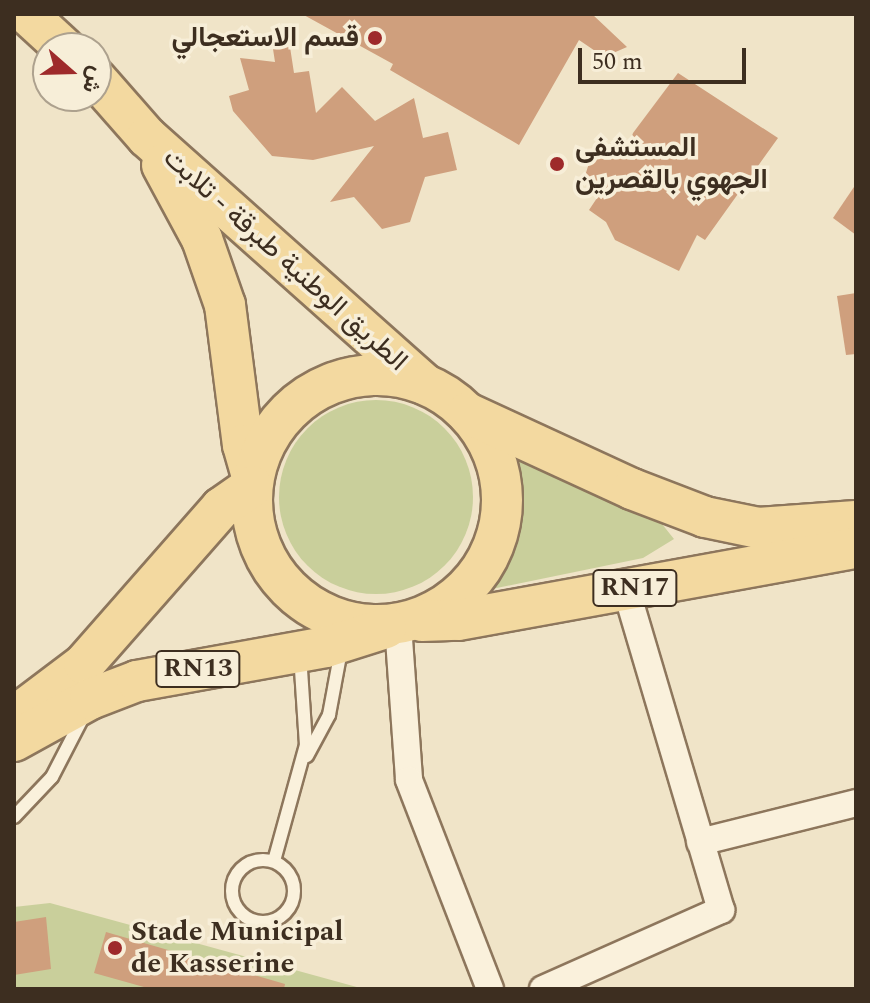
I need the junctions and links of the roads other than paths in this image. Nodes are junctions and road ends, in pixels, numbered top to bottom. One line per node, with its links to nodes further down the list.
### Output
1 (27, 14): 2 (main road)
2 (47, 32)
3 (112, 97): 4 (main road, الطريق الوطنية طبرقة - تلابت)
4 (147, 137): 5 (main road, الطريق الوطنية طبرقة - تلابت); 7 (main road, الطريق الوطنية طبرقة - تلابت)
5 (424, 384): 6 (main road); 7 (main road)
6 (467, 413): 8 (main road); 13 (main road)
7 (252, 483): 13 (main road); 17 (main road, RN13)
8 (705, 517): 9 (main road); 11 (main road)
9 (856, 521)
10 (856, 548): 11 (main road, RN17)
11 (703, 573): 12 (main road, RN17)
12 (626, 590): 13 (main road, RN17); 22 (street)
13 (401, 624): 14 (main road, RN13); 24 (street)
14 (343, 643): 15 (main road, RN13); 19 (lane)
15 (300, 652): 16 (main road, RN13); 19 (lane)
16 (90, 699): 18 (main road, RN13); 21 (lane)
17 (14, 717)
18 (14, 741)
19 (302, 762): 23 (lane)
20 (856, 803): 22 (street)
21 (14, 817)
22 (700, 842): 25 (street)
23 (274, 861): 23 (lane)
24 (490, 989)
25 (543, 989)

